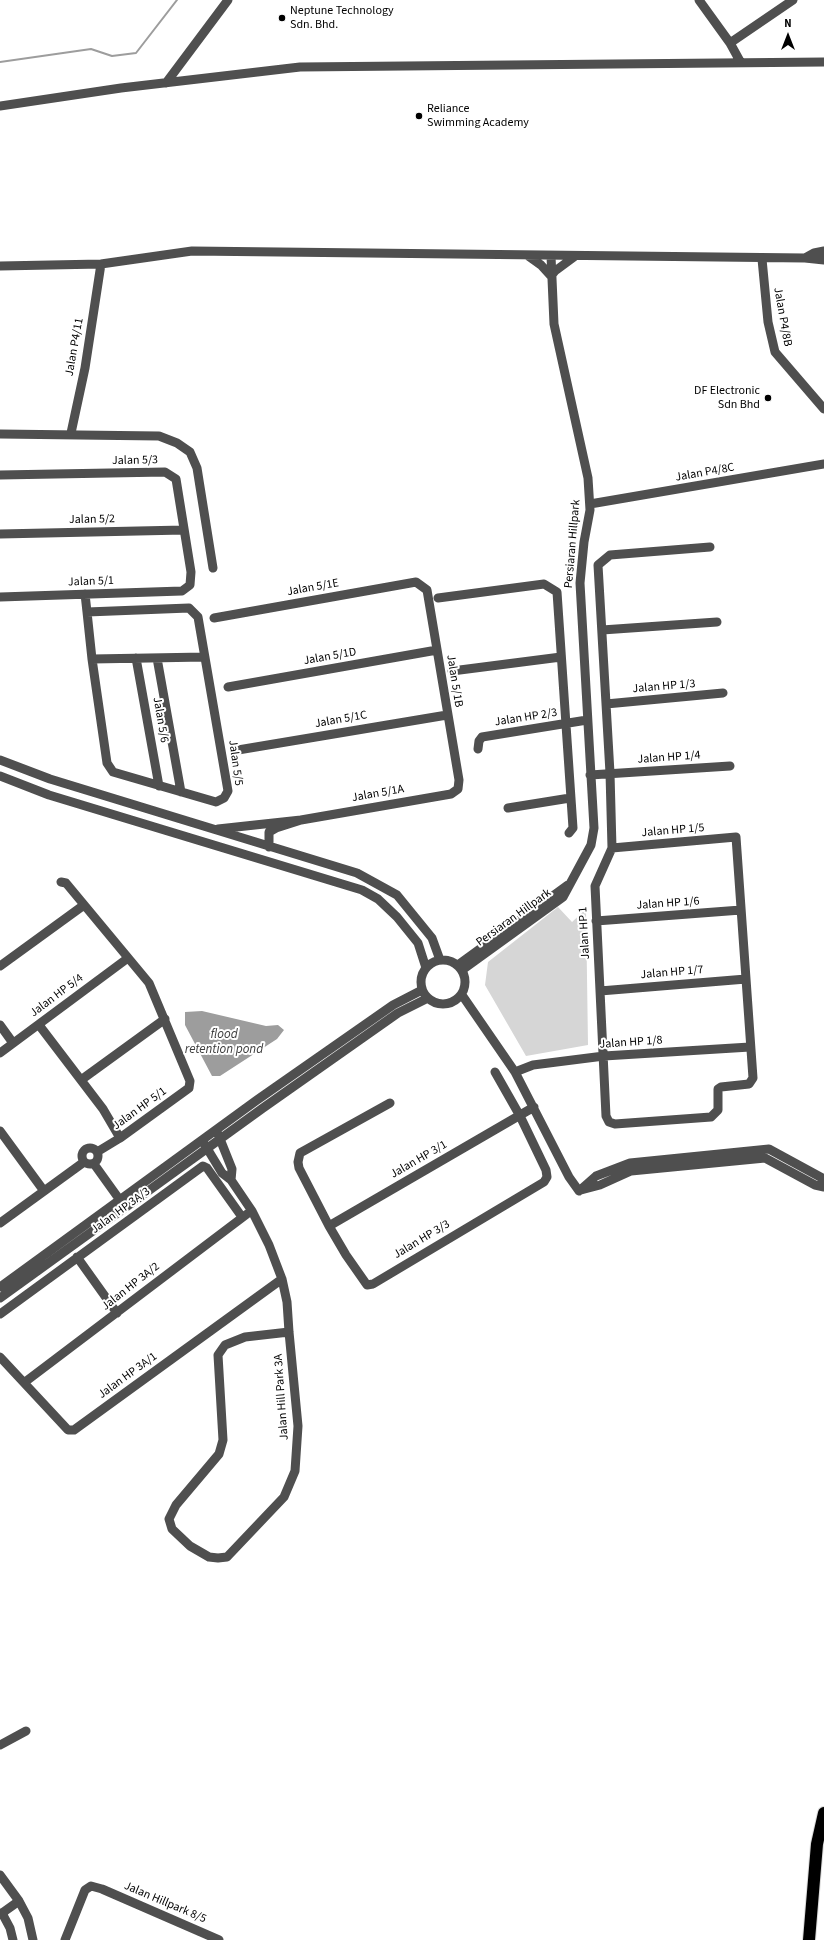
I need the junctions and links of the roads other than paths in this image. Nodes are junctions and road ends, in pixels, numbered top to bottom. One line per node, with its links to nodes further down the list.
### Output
1 (228, 0): 7 (street)
2 (699, 0): 4 (street)
3 (793, 0): 4 (street)
4 (730, 43): 6 (street)
5 (824, 62): 6 (street)
6 (741, 63): 7 (street)
7 (166, 83): 8 (street)
8 (0, 106)
9 (824, 251): 13 (street)
10 (527, 255): 11 (street); 16 (street); 18 (street)
11 (551, 256): 12 (street); 18 (street, Persiaran Hillpark)
12 (574, 256): 14 (street); 18 (street)
13 (804, 258): 14 (street); 15 (street)
14 (762, 259): 19 (street, Jalan P4/8B)
15 (824, 260)
16 (101, 264): 17 (street); 20 (street, Jalan P4/11)
17 (0, 266)
18 (551, 276): 24 (street, Persiaran Hillpark)
19 (824, 409)
20 (71, 433): 21 (street); 28 (street)
21 (0, 434)
22 (824, 464): 24 (street, Jalan P4/8C)
23 (0, 475): 25 (street, Jalan 5/3)
24 (590, 504): 49 (street, Persiaran Hillpark)
25 (184, 530): 26 (street, Jalan 5/2); 30 (street, Jalan 5/3)
26 (0, 534)
27 (710, 547): 37 (street, Jalan HP 1)
28 (213, 568)
29 (416, 582): 35 (street, Jalan 5/1E); 38 (street, Jalan 5/1B)
30 (182, 591): 31 (street, Jalan 5/1)
31 (85, 594): 32 (street, Jalan 5/1); 34 (street, Jalan 5/5)
32 (0, 597)
33 (438, 598): 40 (street)
34 (87, 612): 39 (street, Jalan 5/5); 43 (street, Jalan 5/5)
35 (214, 618)
36 (717, 622): 37 (street)
37 (602, 630): 47 (street, Jalan HP 1)
38 (437, 650): 45 (street, Jalan 5/1D); 48 (street, Jalan 5/1B)
39 (205, 657): 42 (street); 61 (street, Jalan 5/5)
40 (561, 657): 44 (street); 50 (street)
41 (136, 658): 42 (street); 43 (street); 59 (street, Jalan 5/6)
42 (157, 658): 61 (street)
43 (92, 659): 59 (street, Jalan 5/5)
44 (452, 671)
45 (228, 687)
46 (723, 693): 47 (street, Jalan HP 1/3)
47 (606, 704): 55 (street, Jalan HP 1)
48 (447, 715): 52 (street, Jalan 5/1C); 60 (street, Jalan 5/1B)
49 (587, 720): 50 (street, Jalan HP 2/3); 56 (street, Persiaran Hillpark)
50 (565, 724): 51 (street, Jalan HP 2/3); 63 (street)
51 (478, 749)
52 (238, 750)
53 (0, 760): 58 (street)
54 (730, 766): 55 (street, Jalan HP 1/4)
55 (610, 773): 56 (street); 72 (street, Jalan HP 1)
56 (590, 775): 81 (street, Persiaran Hillpark)
57 (0, 776): 62 (street)
58 (50, 779): 62 (street); 66 (street)
59 (159, 786): 61 (street, Jalan 5/5)
60 (458, 789): 65 (street, Jalan 5/1A)
61 (181, 792)
62 (49, 795): 69 (street)
63 (570, 798): 64 (street); 68 (street)
64 (508, 808)
65 (301, 820): 67 (street); 71 (street)
66 (193, 824): 67 (street); 69 (street)
67 (210, 829): 70 (street)
68 (569, 833)
69 (205, 842): 70 (street); 80 (street)
70 (254, 843): 71 (street)
71 (269, 847): 78 (street)
72 (612, 848): 75 (street, Jalan HP 1/5); 76 (street, Jalan HP 1)
73 (61, 882): 74 (street)
74 (84, 905): 77 (street); 79 (street)
75 (741, 910): 76 (street, Jalan HP 1/6); 82 (street)
76 (596, 922): 84 (street, Jalan HP 1)
77 (128, 958): 87 (street); 89 (street, Jalan HP 5/4)
78 (440, 960): 80 (street); 81 (street)
79 (0, 966)
80 (426, 968): 83 (street)
81 (460, 968): 85 (street)
82 (746, 979): 84 (street, Jalan HP 1/7); 91 (street)
83 (422, 990): 86 (street); 100 (street)
84 (600, 991): 93 (street, Jalan HP 1)
85 (462, 994): 86 (street); 95 (street)
86 (428, 998): 100 (street)
87 (165, 1019): 96 (street); 102 (street, Jalan HP 5/1)
88 (0, 1025): 90 (street)
89 (39, 1025): 90 (street, Jalan HP 5/4); 96 (street)
90 (13, 1043): 92 (street, Jalan HP 5/4)
91 (750, 1047): 93 (street, Jalan HP 1/8); 93 (street, Jalan HP 1)
92 (0, 1053)
93 (604, 1056): 95 (street, Jalan HP 1/8)
94 (495, 1072): 99 (street)
95 (515, 1072): 98 (street)
96 (81, 1080): 102 (street)
97 (390, 1103): 118 (street)
98 (534, 1107): 99 (street, Jalan HP 3/1); 113 (street)
99 (520, 1116): 118 (street, Jalan HP 3/1); 118 (street, Jalan HP 3/3)
100 (218, 1134): 103 (street); 110 (street, Jalan Hill Park 3A)
101 (1, 1135): 112 (street)
102 (120, 1138): 104 (street, Jalan HP 5/1)
103 (204, 1144): 110 (street, Jalan Hill Park 3A); 114 (street)
104 (97, 1152): 106 (street); 107 (street)
105 (696, 1155): 108 (street); 109 (street); 113 (street)
106 (84, 1162): 107 (street); 112 (street)
107 (94, 1164): 114 (street)
108 (705, 1164): 111 (street); 113 (street)
109 (824, 1179)
110 (231, 1180): 115 (street, Jalan Hill Park 3A)
111 (824, 1187)
112 (44, 1191): 117 (street)
113 (579, 1191)
114 (122, 1203): 121 (street); 122 (street)
115 (252, 1211): 116 (street, Jalan HP 3A/2); 120 (street, Jalan Hill Park 3A)
116 (242, 1217): 119 (street, Jalan HP 3A/3); 123 (street, Jalan HP 3A/2)
117 (0, 1223)
118 (329, 1226)
119 (77, 1257): 123 (street); 124 (street, Jalan HP 3A/3)
120 (282, 1279): 125 (street, Jalan Hill Park 3A); 127 (street, Jalan HP 3A/1)
121 (0, 1287)
122 (0, 1298)
123 (117, 1313): 127 (street, Jalan HP 3A/2)
124 (0, 1314)
125 (289, 1332): 125 (street, Jalan Hill Park 3A)
126 (0, 1357): 127 (street, Jalan HP 3A/1)
127 (25, 1382)
128 (26, 1731): 129 (street)
129 (0, 1745)
130 (824, 1813): 138 (highway)
131 (0, 1875): 132 (street)
132 (19, 1901): 133 (street); 135 (street)
133 (1, 1913): 134 (street)
134 (13, 1940)
135 (34, 1940)
136 (65, 1940): 137 (street, Jalan Hillpark 8/5)
137 (219, 1940)
138 (809, 1940)

